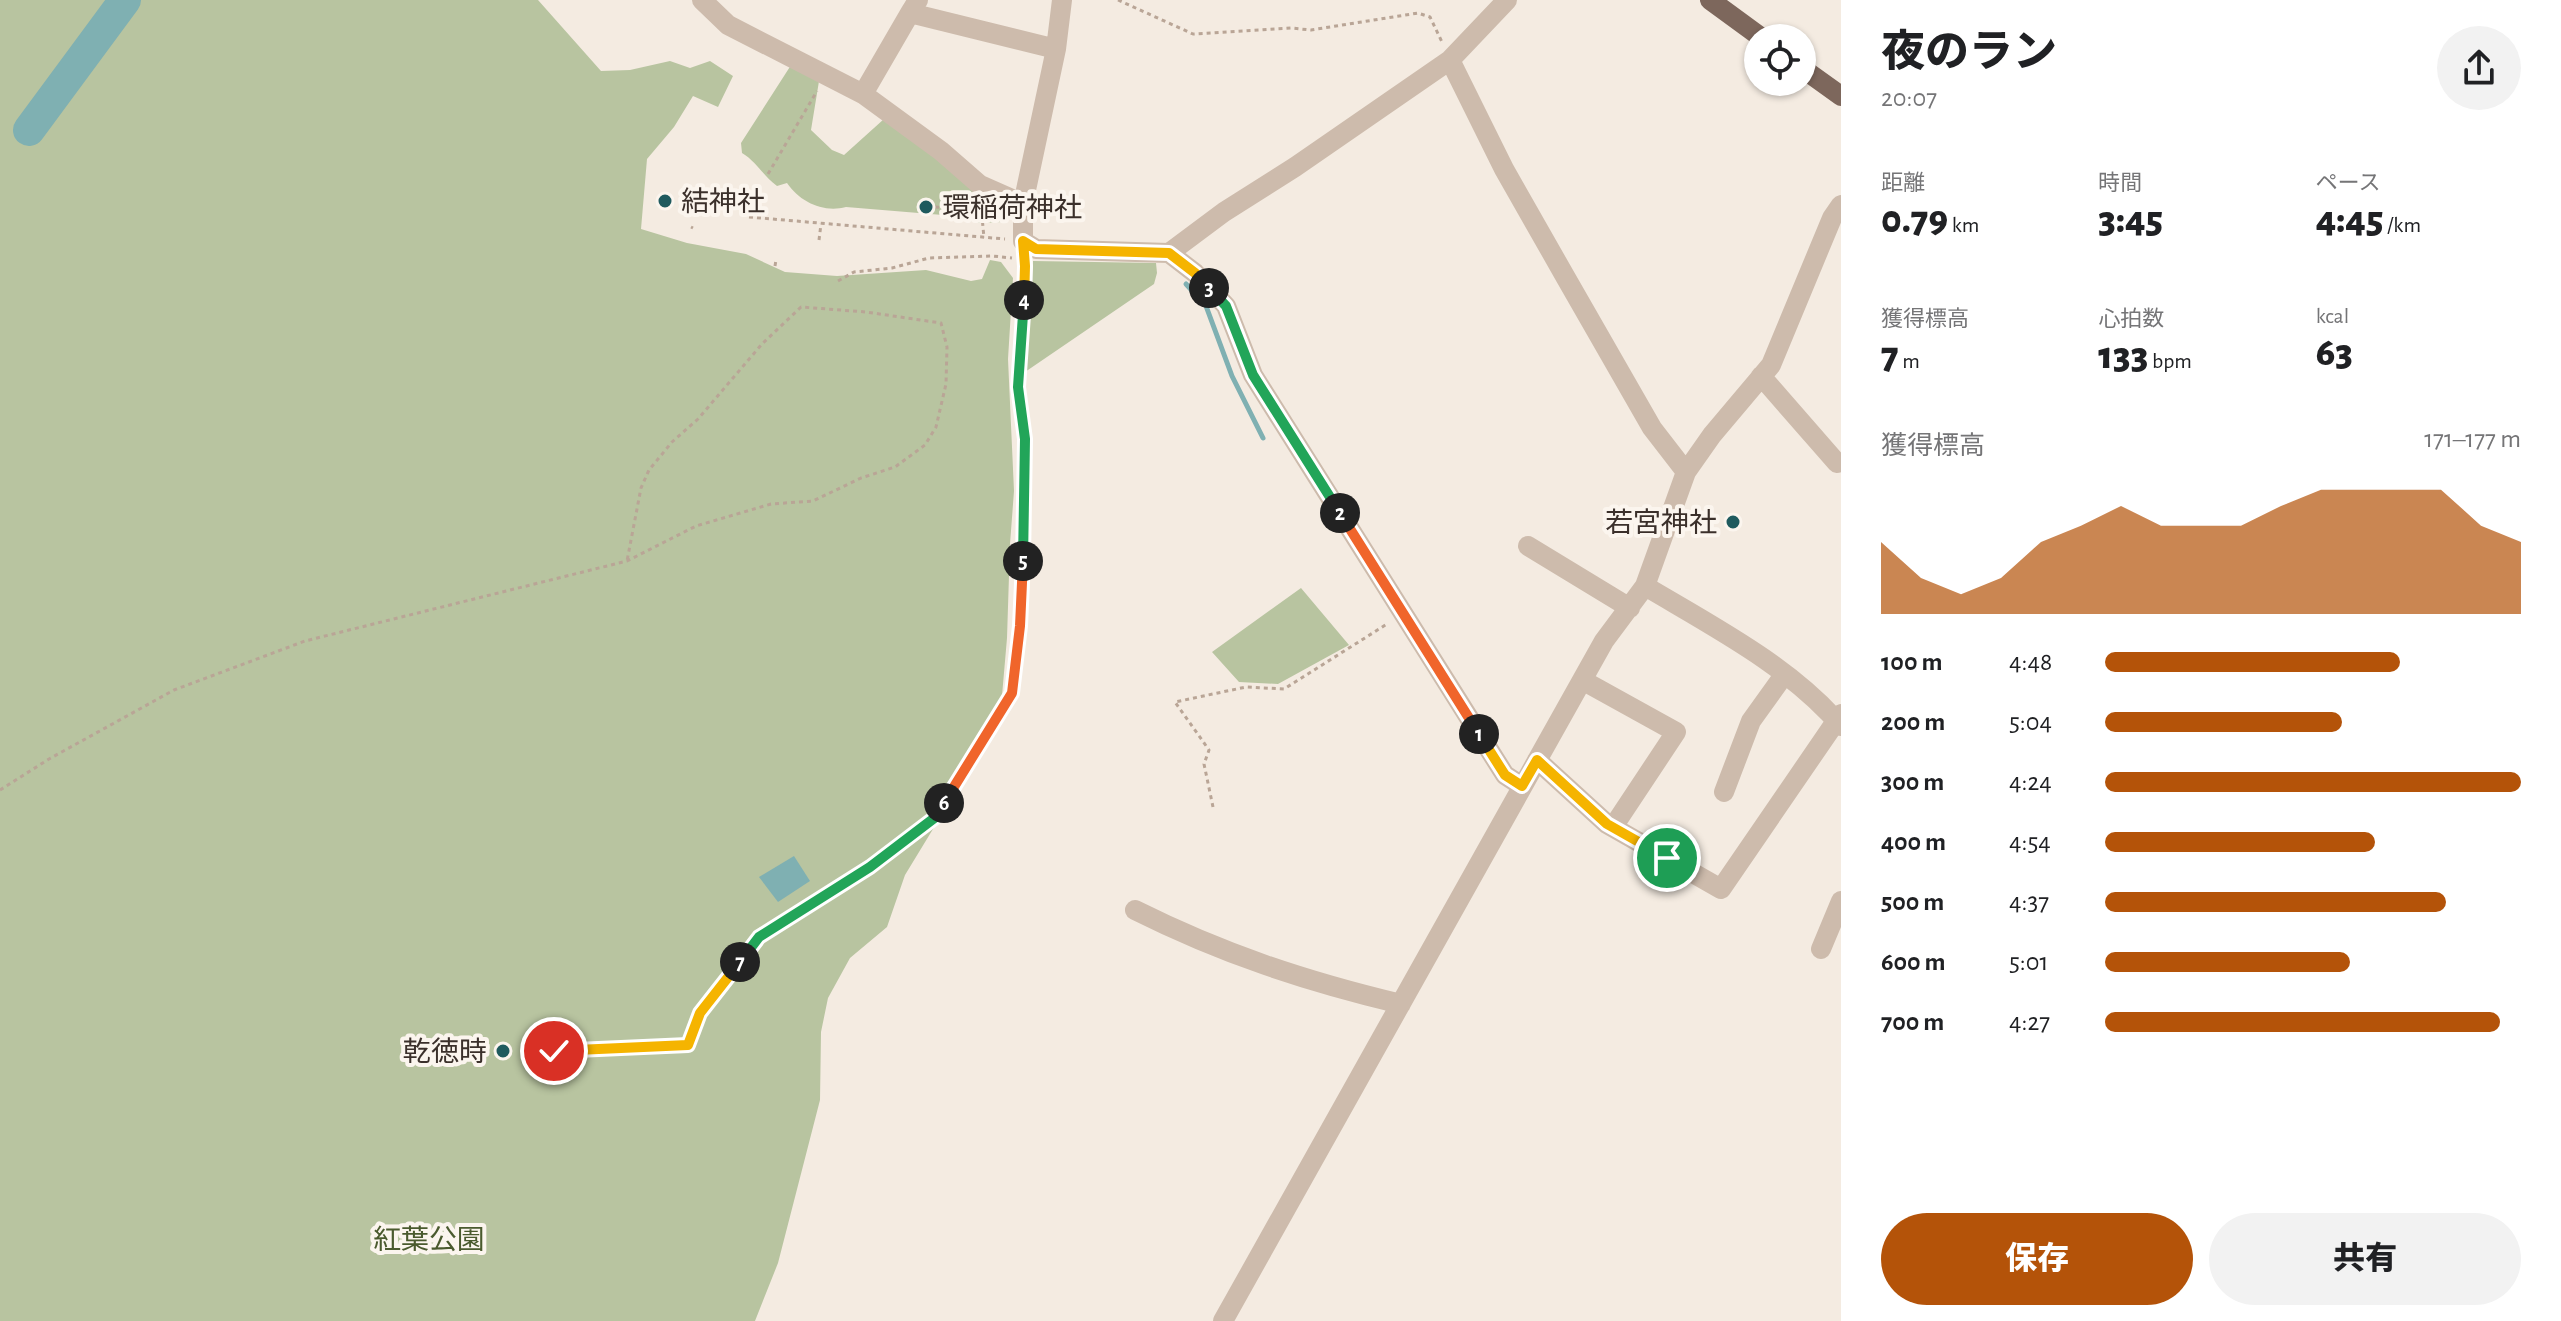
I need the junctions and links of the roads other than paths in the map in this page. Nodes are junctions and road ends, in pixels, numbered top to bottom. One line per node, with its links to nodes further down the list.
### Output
1 (1062, 0): 7 (street)
2 (1507, 0): 8 (street)
3 (1710, 0): 6 (main road)
4 (707, 2): 10 (street)
5 (914, 7): 7 (street); 10 (street)
6 (1744, 25)
7 (1056, 49): 12 (street)
8 (1450, 60): 14 (street); 17 (street)
9 (1816, 78): 11 (main road)
10 (863, 94): 12 (street)
11 (1841, 96)
12 (1023, 204): 14 (street)
13 (1841, 205): 15 (street)
14 (1169, 253): 25 (street)
15 (1766, 370): 16 (street); 17 (street)
16 (1837, 463)
17 (1686, 472): 19 (street)
18 (1528, 546): 20 (street)
19 (1645, 586): 20 (street); 21 (street)
20 (1630, 608): 22 (street)
21 (1784, 675): 23 (street); 26 (street)
22 (1582, 680): 24 (street); 27 (street)
23 (1839, 720): 27 (street)
24 (1537, 760): 25 (street); 27 (street)
25 (1522, 786): 31 (street)
26 (1724, 792)
27 (1613, 827)
28 (1841, 901): 30 (street)
29 (1135, 910): 31 (street)
30 (1821, 949)
31 (1401, 1004): 32 (street)
32 (1223, 1321)

